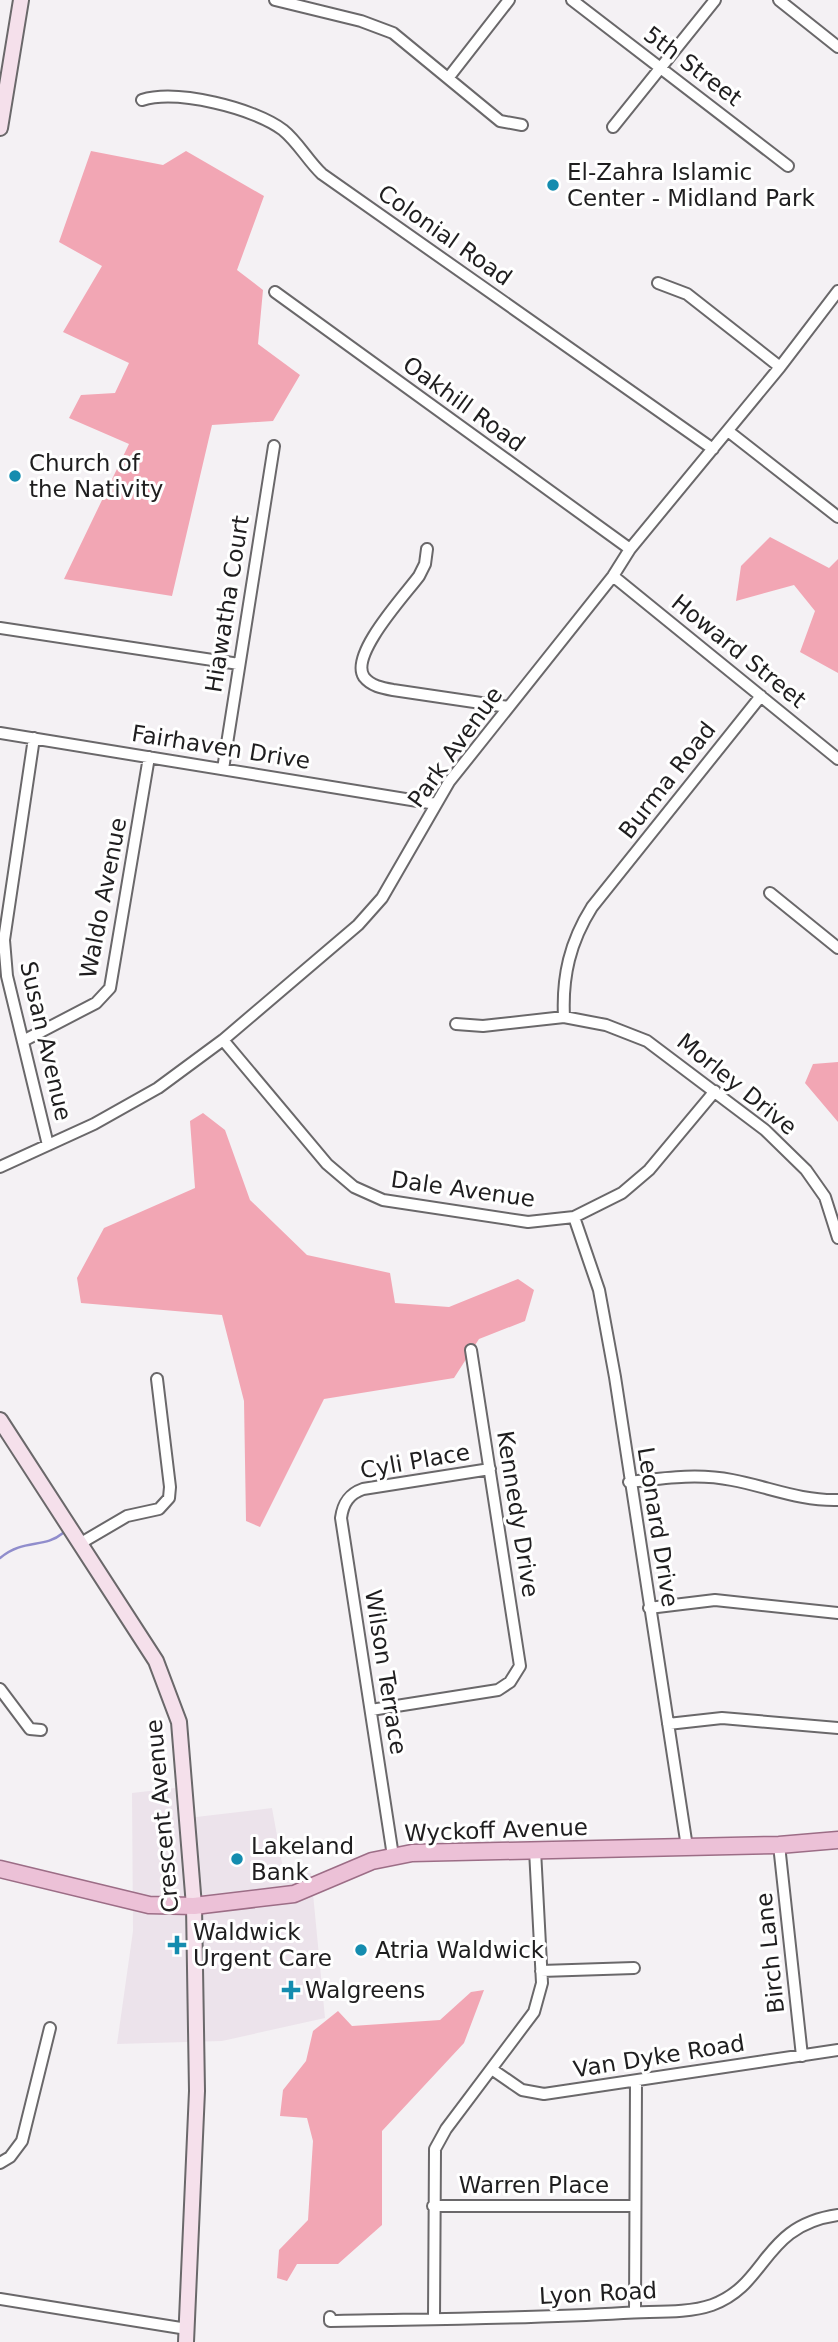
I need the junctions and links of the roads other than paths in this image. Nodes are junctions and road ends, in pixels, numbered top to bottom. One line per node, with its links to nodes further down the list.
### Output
1 (21, 0): 13 (main road)
2 (275, 0): 9 (street)
3 (509, 0): 9 (street)
4 (572, 0): 8 (street, 5th Street)
5 (715, 0): 8 (street)
6 (779, 0): 7 (street)
7 (838, 47)
8 (661, 66): 12 (street); 14 (street, 5th Street)
9 (449, 77): 11 (street)
10 (142, 100): 21 (street, Colonial Road)
11 (522, 125)
12 (613, 127)
13 (0, 128)
14 (788, 166)
15 (658, 283): 18 (street)
16 (838, 291): 18 (street, Park Avenue)
17 (275, 292): 24 (street, Oakhill Road)
18 (780, 366): 19 (street, Park Avenue)
19 (728, 431): 21 (street, Park Avenue); 22 (street)
20 (274, 446): 27 (street, Hiawatha Court)
21 (713, 449): 24 (street, Park Avenue)
22 (838, 517)
23 (427, 549): 29 (street)
24 (630, 549): 25 (street, Park Avenue)
25 (613, 576): 28 (street, Howard Street); 29 (street, Park Avenue)
26 (0, 628): 27 (street)
27 (239, 664): 34 (street, Hiawatha Court)
28 (761, 696): 33 (street, Howard Street); 38 (street, Burma Road)
29 (508, 707): 35 (street, Park Avenue)
30 (0, 733): 31 (street, Fairhaven Drive)
31 (34, 738): 32 (street, Fairhaven Drive); 41 (street, Susan Avenue)
32 (149, 757): 34 (street, Fairhaven Drive); 41 (street, Waldo Avenue)
33 (838, 759)
34 (223, 769): 35 (street, Fairhaven Drive)
35 (436, 804): 40 (street, Park Avenue)
36 (770, 894): 37 (street)
37 (838, 948)
38 (564, 1017): 39 (street, Morley Drive); 42 (street, Morley Drive)
39 (456, 1024)
40 (223, 1040): 43 (street, Park Avenue); 45 (street, Dale Avenue)
41 (23, 1041): 43 (street, Susan Avenue)
42 (715, 1091): 45 (street, Dale Avenue); 46 (street, Morley Drive)
43 (48, 1145): 44 (street, Park Avenue)
44 (0, 1167)
45 (574, 1216): 51 (street, Leonard Drive)
46 (838, 1238)
47 (471, 1349): 50 (street, Kennedy Drive)
48 (157, 1379): 54 (street)
49 (0, 1420): 54 (main road, Crescent Avenue)
50 (489, 1469): 52 (street, Cyli Place); 58 (street, Kennedy Drive)
51 (629, 1482): 53 (street); 55 (street, Leonard Drive)
52 (350, 1497): 58 (street, Wilson Terrace)
53 (838, 1500)
54 (80, 1544): 68 (main road, Crescent Avenue)
55 (649, 1608): 56 (street); 59 (street, Leonard Drive)
56 (838, 1613)
57 (0, 1689): 61 (street)
58 (371, 1710): 66 (street, Wilson Terrace)
59 (668, 1724): 60 (street); 64 (street, Leonard Drive)
60 (838, 1728)
61 (41, 1730)
62 (838, 1840): 63 (main road, Wyckoff Avenue)
63 (779, 1845): 64 (main road, Wyckoff Avenue); 73 (street, Birch Lane)
64 (687, 1847): 65 (main road, Wyckoff Avenue)
65 (535, 1850): 66 (main road, Wyckoff Avenue); 70 (street)
66 (393, 1856): 68 (main road, Wyckoff Avenue)
67 (0, 1869): 68 (main road, Wyckoff Avenue)
68 (194, 1906): 84 (main road, Crescent Avenue)
69 (634, 1968): 70 (street)
70 (541, 1971): 74 (street)
71 (50, 2028): 76 (street)
72 (838, 2050): 73 (street, Van Dyke Road)
73 (803, 2056): 75 (street, Van Dyke Road)
74 (493, 2070): 75 (street, Van Dyke Road); 77 (street)
75 (636, 2081): 78 (street)
76 (0, 2163)
77 (433, 2206): 78 (street, Warren Place); 83 (street)
78 (635, 2206): 81 (street)
79 (838, 2215): 81 (street, Lyon Road)
80 (0, 2299): 84 (street)
81 (635, 2312): 83 (street, Lyon Road)
82 (330, 2317): 83 (street, Lyon Road)
83 (434, 2319)
84 (186, 2335)

